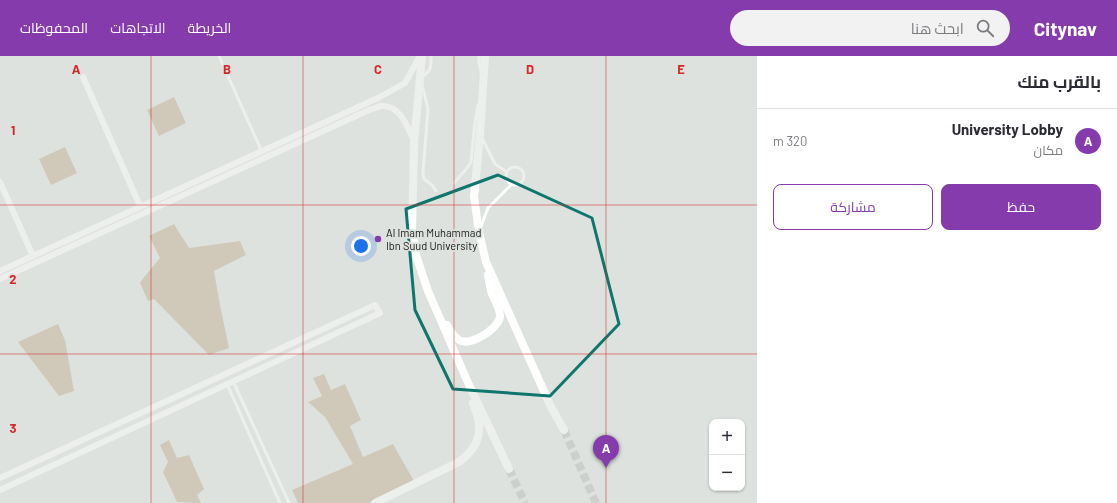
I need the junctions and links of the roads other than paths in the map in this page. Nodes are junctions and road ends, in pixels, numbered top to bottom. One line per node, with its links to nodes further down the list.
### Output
1 (219, 56): 11 (lane)
2 (421, 56): 7 (street); 11 (street)
3 (431, 56): 7 (lane)
4 (479, 56): 8 (lane)
5 (485, 56): 8 (street)
6 (82, 77): 18 (street)
7 (420, 78): 10 (street); 17 (lane)
8 (483, 83): 9 (street); 15 (lane)
9 (480, 134): 13 (lane); 19 (street)
10 (414, 143): 12 (street); 24 (street)
11 (262, 151): 12 (lane); 18 (street)
12 (264, 157): 23 (street)
13 (507, 172): 16 (lane); 16 (lane)
14 (0, 182): 20 (street)
15 (454, 183)
16 (512, 184): 19 (lane)
17 (436, 190)
18 (140, 206): 20 (street)
19 (478, 232): 21 (street)
20 (33, 256): 22 (street)
21 (486, 262): 24 (street); 27 (street)
22 (0, 271)
23 (0, 279)
24 (428, 291): 26 (street)
25 (230, 383): 28 (street); 29 (street); 33 (lane); 34 (lane)
26 (469, 385): 30 (street); 35 (street)
27 (564, 430)
28 (61, 450): 29 (street); 31 (street)
29 (66, 459): 32 (street)
30 (509, 469)
31 (0, 478)
32 (0, 490)
33 (280, 503)
34 (289, 503)
35 (375, 503)

